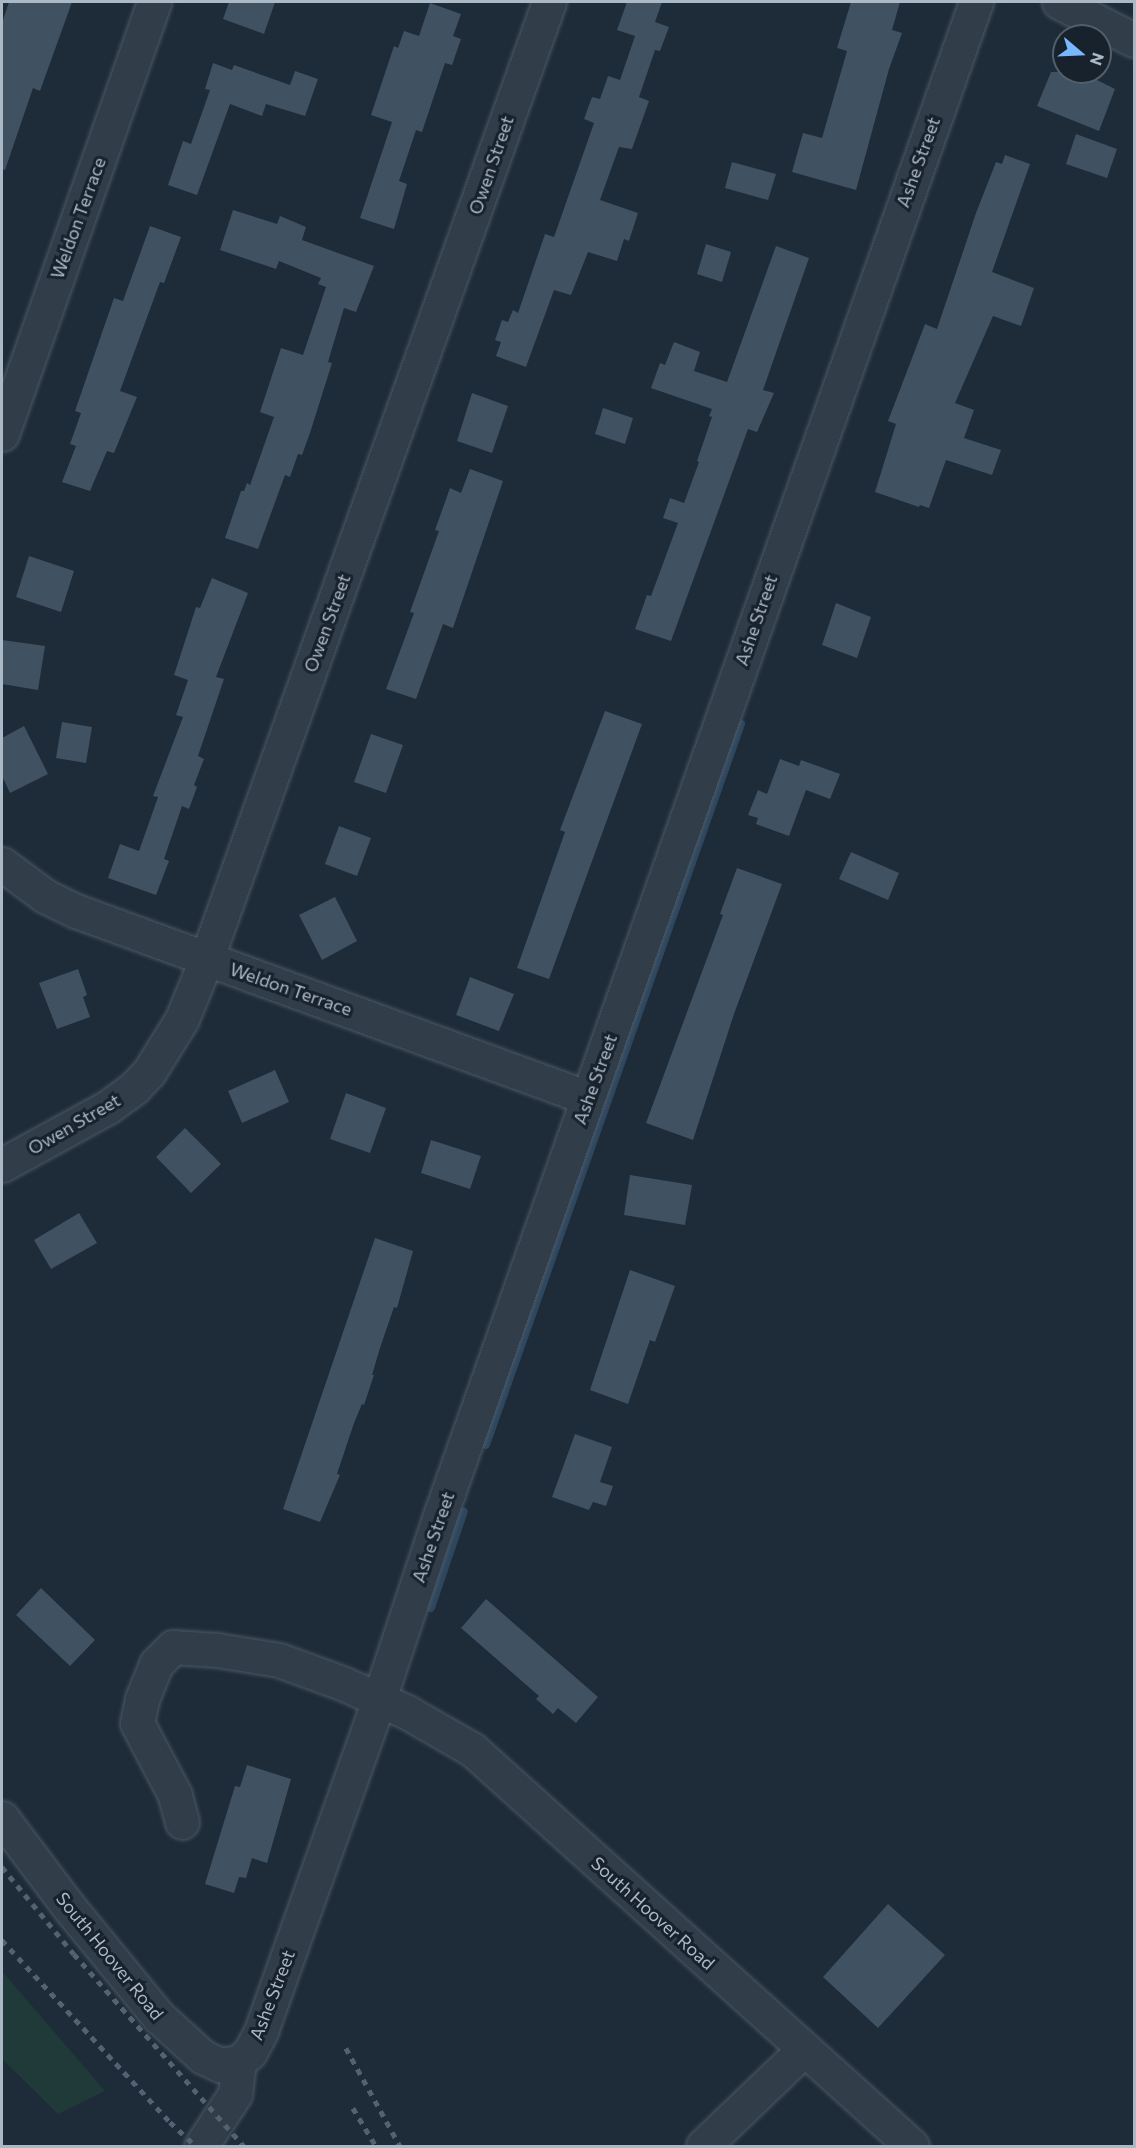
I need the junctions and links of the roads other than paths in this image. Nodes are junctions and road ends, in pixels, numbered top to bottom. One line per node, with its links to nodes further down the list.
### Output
1 (154, 2): 6 (street, Weldon Terrace)
2 (549, 2): 8 (street, Owen Street)
3 (976, 2): 9 (street, Ashe Street)
4 (1059, 2): 5 (street)
5 (1134, 40)
6 (2, 434)
7 (2, 864): 8 (street, Weldon Terrace)
8 (206, 960): 9 (street, Weldon Terrace); 10 (street, Owen Street)
9 (588, 1098): 11 (street, Ashe Street)
10 (2, 1165)
11 (378, 1701): 13 (street, South Hoover Road); 14 (street, South Hoover Road); 15 (street, Ashe Street)
12 (2, 1818): 15 (street, South Hoover Road)
13 (182, 1822)
14 (804, 2050): 17 (street); 18 (street, South Hoover Road)
15 (239, 2062): 16 (street, Ashe Street)
16 (201, 2146)
17 (703, 2146)
18 (912, 2146)

